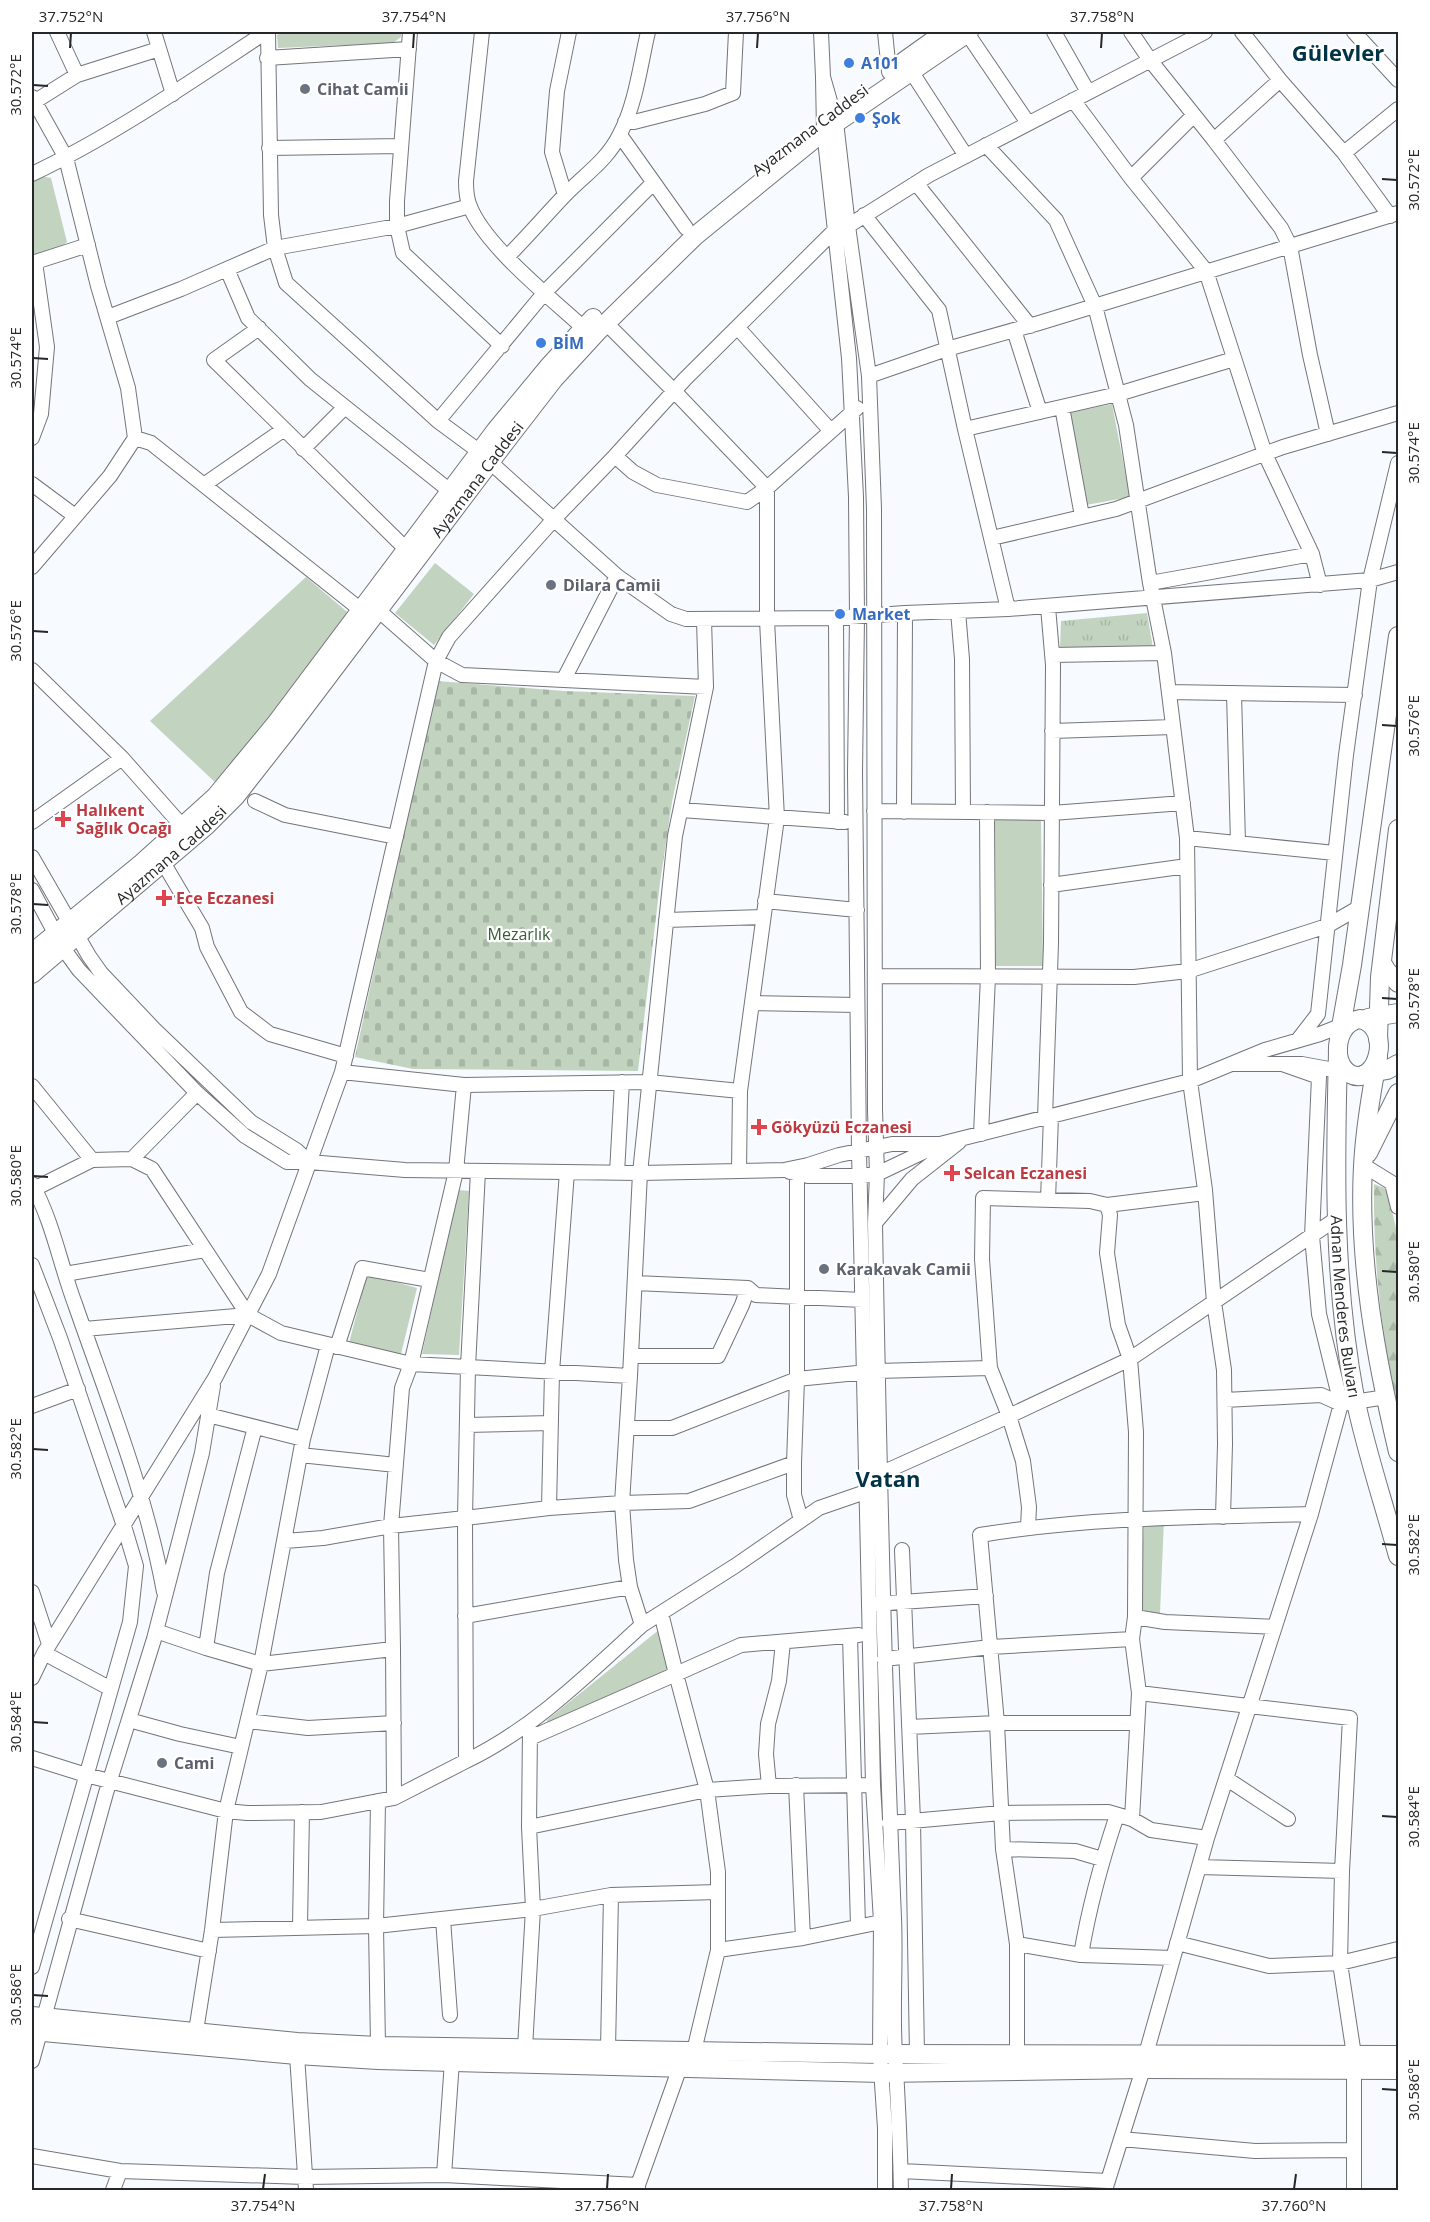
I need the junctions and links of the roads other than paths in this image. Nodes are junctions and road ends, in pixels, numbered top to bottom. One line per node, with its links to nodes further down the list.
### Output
1 (57, 32): 24 (street)
2 (154, 32): 19 (street)
3 (267, 32): 20 (street); 28 (street)
4 (410, 32): 18 (street)
5 (482, 32): 48 (street)
6 (568, 32): 47 (street)
7 (648, 32): 35 (street)
8 (736, 32): 35 (street)
9 (821, 32): 33 (street)
10 (885, 32): 23 (street)
11 (945, 32): 23 (main road, Ayazmana Caddesi)
12 (968, 32): 22 (main road, Ayazmana Caddesi); 34 (street)
13 (1054, 32): 27 (street)
14 (1131, 32): 21 (street)
15 (1205, 32): 21 (street)
16 (1242, 32): 25 (street)
17 (1354, 32): 26 (street)
18 (409, 48): 20 (street); 38 (street)
19 (159, 49): 24 (street); 28 (street)
20 (267, 58): 39 (street)
21 (1150, 60): 27 (street); 32 (street)
22 (911, 71): 33 (main road, Ayazmana Caddesi); 41 (street)
23 (889, 72): 33 (main road, Ayazmana Caddesi)
24 (77, 75): 30 (street)
25 (1280, 80): 36 (street); 40 (street)
26 (1398, 80)
27 (1088, 92): 29 (street)
28 (173, 94): 42 (street)
29 (1073, 100): 34 (street); 44 (street)
30 (34, 106): 42 (street)
31 (1398, 109): 40 (street)
32 (1194, 115): 36 (street); 44 (street)
33 (829, 120): 52 (street); 53 (main road, Ayazmana Caddesi); 54 (street); 65 (main road, Ayazmana Caddesi)
34 (1028, 123): 37 (street)
35 (622, 128): 45 (street); 47 (street)
36 (1214, 140): 56 (street)
37 (986, 145): 41 (street); 63 (street)
38 (402, 147): 39 (street); 51 (street)
39 (269, 148): 57 (street)
40 (1344, 153): 49 (street)
41 (966, 156): 46 (street)
42 (66, 158): 43 (street); 55 (street)
43 (32, 174)
44 (1131, 178): 61 (street)
45 (653, 183): 53 (street); 62 (street)
46 (916, 183): 50 (street); 66 (street)
47 (565, 195): 58 (street)
48 (470, 206): 51 (street); 58 (street)
49 (1394, 214): 56 (street)
50 (864, 215): 52 (street); 71 (street)
51 (397, 226): 57 (street); 70 (street)
52 (848, 226): 73 (street)
53 (686, 228): 65 (main road, Ayazmana Caddesi)
54 (834, 231): 68 (street); 79 (street)
55 (88, 245): 59 (street); 64 (street)
56 (1290, 246): 61 (street); 86 (street)
57 (275, 248): 60 (street); 82 (street)
58 (507, 257): 62 (street)
59 (33, 263): 87 (street)
60 (227, 269): 64 (street); 67 (street)
61 (1206, 271): 63 (street); 72 (street)
62 (545, 292): 65 (street); 70 (street)
63 (1095, 306): 66 (street); 75 (street)
64 (108, 317): 88 (street)
65 (595, 325): 74 (street); 92 (main road, Ayazmana Caddesi)
66 (1030, 326): 69 (street)
67 (259, 328): 77 (street); 84 (street)
68 (738, 328): 74 (street); 85 (street)
69 (1014, 330): 71 (street); 80 (street)
70 (502, 346): 82 (street)
71 (947, 348): 73 (street); 83 (street)
72 (1234, 359): 75 (street); 90 (street)
73 (869, 376): 76 (street)
74 (674, 391): 91 (street); 96 (street)
75 (1118, 394): 78 (street); 98 (street)
76 (870, 402): 79 (street); 117 (street)
77 (345, 407): 89 (street); 97 (street)
78 (1062, 407): 80 (street); 100 (street)
79 (852, 411): 85 (street); 118 (street)
80 (1040, 412): 83 (street)
81 (1398, 413): 86 (street)
82 (438, 421): 92 (street)
83 (965, 429): 102 (street)
84 (283, 430): 89 (street); 95 (street)
85 (830, 430): 96 (street)
86 (1328, 434): 90 (street)
87 (32, 438)
88 (135, 438): 95 (street); 99 (street)
89 (303, 449): 103 (street)
90 (1265, 454): 98 (street); 104 (street)
91 (615, 456): 96 (street); 101 (street)
92 (485, 457): 97 (main road, Ayazmana Caddesi); 101 (street); 103 (main road, Ayazmana Caddesi)
93 (1398, 463): 108 (street)
94 (32, 484): 99 (street)
95 (204, 484): 114 (street)
96 (767, 488): 121 (street)
97 (450, 492): 103 (main road, Ayazmana Caddesi)
98 (1137, 501): 100 (street); 109 (street)
99 (75, 516): 105 (street)
100 (1082, 516): 102 (street)
101 (555, 518): 107 (street); 126 (street)
102 (992, 538): 113 (street)
103 (412, 553): 114 (main road, Ayazmana Caddesi)
104 (1311, 555): 109 (street); 110 (street)
105 (32, 567)
106 (1398, 572): 108 (street)
107 (617, 576): 120 (street); 128 (street)
108 (1370, 580): 110 (street); 132 (street)
109 (1150, 583): 111 (street)
110 (1320, 585): 111 (street)
111 (1153, 598): 112 (street); 124 (street)
112 (1048, 607): 113 (street); 125 (street)
113 (1008, 609): 115 (street)
114 (370, 610): 122 (main road, Ayazmana Caddesi); 126 (street)
115 (958, 611): 116 (street); 141 (street)
116 (905, 613): 117 (street); 140 (street)
117 (873, 615): 118 (street); 139 (street)
118 (857, 617): 119 (street); 147 (street)
119 (836, 618): 121 (street); 146 (street)
120 (704, 620): 121 (street); 129 (street)
121 (767, 620): 144 (street)
122 (355, 630): 148 (main road, Ayazmana Caddesi); 155 (main road, Ayazmana Caddesi)
123 (1398, 636): 160 (main road, Adnan Menderes Bulvarı)
124 (1164, 653): 125 (street); 130 (street)
125 (1052, 655): 134 (street)
126 (436, 661): 128 (street); 150 (street)
127 (32, 669): 135 (street)
128 (564, 679): 129 (street)
129 (706, 687): 138 (street)
130 (1169, 692): 131 (street); 133 (street)
131 (1234, 693): 132 (street); 152 (street)
132 (1355, 695): 153 (street)
133 (1173, 728): 134 (street); 137 (street)
134 (1052, 731): 143 (street)
135 (123, 758): 145 (street); 148 (street)
136 (255, 801): 150 (street)
137 (1183, 803): 143 (street); 151 (street)
138 (681, 810): 144 (street); 163 (street)
139 (874, 811): 140 (street); 171 (street)
140 (904, 812): 141 (street)
141 (963, 812): 142 (street)
142 (987, 812): 143 (street); 172 (street)
143 (1052, 813): 157 (street)
144 (777, 818): 146 (street); 159 (street)
145 (32, 822)
146 (837, 822): 147 (street)
147 (856, 823): 161 (street)
148 (183, 827): 165 (main road, Ayazmana Caddesi)
149 (1398, 830): 168 (main road, Adnan Menderes Bulvarı)
150 (396, 837): 180 (street)
151 (1187, 838): 152 (street); 156 (street)
152 (1238, 843): 153 (street)
153 (1335, 853): 164 (street)
154 (32, 857): 165 (street)
155 (164, 864): 165 (main road, Ayazmana Caddesi); 180 (street)
156 (1187, 866): 157 (street); 169 (street)
157 (1052, 885): 173 (street)
158 (32, 890): 166 (street)
159 (765, 901): 161 (street); 162 (street)
160 (1360, 907): 164 (street); 178 (main road, Adnan Menderes Bulvarı)
161 (857, 910): 176 (street)
162 (763, 917): 163 (street); 175 (street)
163 (666, 920): 188 (street)
164 (1327, 926): 169 (street); 179 (street)
165 (73, 929): 166 (main road, Ayazmana Caddesi); 202 (street)
166 (59, 941): 167 (main road, Ayazmana Caddesi); 170 (main road, Ayazmana Caddesi); 193 (street)
167 (32, 953)
168 (1382, 963): 174 (main road); 178 (main road, Adnan Menderes Bulvarı)
169 (1188, 971): 173 (street); 186 (street)
170 (32, 974)
171 (875, 976): 172 (street); 198 (street)
172 (988, 976): 173 (street); 195 (street)
173 (1050, 976): 194 (street)
174 (1398, 983)
175 (752, 1003): 176 (street); 191 (street)
176 (857, 1005): 199 (street)
177 (1398, 1013): 178 (main road)
178 (1351, 1029): 179 (street); 184 (main road, Adnan Menderes Bulvarı); 184 (main road)
179 (1298, 1040): 181 (street)
180 (346, 1056): 185 (street)
181 (1231, 1064): 182 (street); 186 (street)
182 (1282, 1064): 184 (street); 220 (street)
183 (1398, 1064): 184 (main road)
184 (1364, 1065): 203 (main road, Adnan Menderes Bulvarı); 218 (main road, Adnan Menderes Bulvarı)
185 (342, 1072): 189 (street); 202 (street)
186 (1190, 1081): 194 (street); 214 (street)
187 (622, 1082): 188 (street); 189 (street); 209 (street)
188 (649, 1082): 191 (street); 210 (street)
189 (464, 1085): 204 (street)
190 (32, 1086): 201 (street)
191 (740, 1091): 206 (street)
192 (1398, 1093): 203 (main road)
193 (197, 1094): 200 (street); 202 (street)
194 (1048, 1117): 195 (street); 215 (street)
195 (981, 1134): 196 (street)
196 (963, 1139): 197 (street); 219 (street)
197 (940, 1144): 198 (street); 211 (street)
198 (875, 1147): 199 (street); 211 (street)
199 (859, 1151): 208 (street); 212 (street)
200 (132, 1159): 201 (street); 221 (street)
201 (92, 1160): 213 (street)
202 (309, 1162): 204 (street); 230 (street)
203 (1363, 1165): 217 (street); 244 (main road, Adnan Menderes Bulvarı)
204 (456, 1171): 205 (street); 224 (street)
205 (478, 1171): 207 (street); 236 (street)
206 (739, 1171): 208 (street); 210 (street)
207 (567, 1172): 209 (street); 238 (street)
208 (791, 1172): 212 (street); 227 (street)
209 (616, 1173): 210 (street)
210 (640, 1173): 225 (street)
211 (877, 1174): 212 (street); 219 (street)
212 (861, 1176): 228 (street)
213 (33, 1187): 223 (street)
214 (1205, 1193): 216 (street); 229 (street)
215 (1048, 1200): 216 (street); 237 (street)
216 (1107, 1205): 234 (street)
217 (1398, 1207)
218 (1336, 1219): 220 (street); 246 (main road, Adnan Menderes Bulvarı)
219 (874, 1223): 239 (street)
220 (1312, 1236): 229 (street); 246 (street)
221 (205, 1250): 223 (street); 230 (street)
222 (32, 1265): 243 (street)
223 (65, 1274): 231 (street)
224 (430, 1280): 232 (street); 235 (street)
225 (635, 1283): 226 (street); 233 (street)
226 (748, 1288): 227 (street); 233 (street)
227 (796, 1297): 228 (street); 242 (street)
228 (862, 1300): 239 (street)
229 (1214, 1302): 234 (street); 245 (street)
230 (248, 1315): 231 (street); 232 (street); 241 (street)
231 (84, 1329): 260 (street)
232 (332, 1346): 235 (street); 254 (street)
233 (631, 1356): 240 (street)
234 (1130, 1359): 249 (street); 266 (street)
235 (411, 1364): 236 (street); 258 (street)
236 (468, 1367): 238 (street); 251 (street)
237 (990, 1368): 239 (street); 249 (street)
238 (552, 1372): 240 (street); 250 (street)
239 (870, 1372): 242 (street); 259 (street)
240 (630, 1376): 253 (street)
241 (215, 1378): 248 (street); 260 (street)
242 (798, 1379): 253 (street); 257 (street)
243 (78, 1389): 247 (street); 268 (street)
244 (1386, 1397): 246 (street); 255 (main road, Adnan Menderes Bulvarı)
245 (1225, 1400): 246 (street); 264 (street)
246 (1348, 1402): 263 (street); 273 (main road, Adnan Menderes Bulvarı)
247 (32, 1406)
248 (208, 1415): 252 (street); 277 (street)
249 (1009, 1416): 259 (street); 270 (street)
250 (551, 1423): 251 (street); 262 (street)
251 (467, 1425): 265 (street)
252 (255, 1427): 254 (street); 292 (street)
253 (627, 1428): 261 (street)
254 (303, 1439): 256 (street)
255 (1398, 1452)
256 (300, 1455): 258 (street); 271 (street)
257 (795, 1463): 261 (street); 267 (street)
258 (396, 1465): 269 (street)
259 (873, 1483): 267 (street); 279 (street)
260 (142, 1495): 268 (street); 277 (street)
261 (622, 1503): 262 (street); 274 (street)
262 (549, 1508): 265 (street)
263 (1311, 1514): 264 (street); 284 (street)
264 (1223, 1517): 266 (street)
265 (465, 1518): 269 (street); 281 (street)
266 (1137, 1518): 270 (street); 282 (street)
267 (801, 1520): 280 (street)
268 (124, 1526): 291 (street); 299 (street)
269 (391, 1526): 271 (street); 293 (street)
270 (1028, 1527): 276 (street)
271 (285, 1541): 296 (street)
272 (902, 1550): 278 (street)
273 (1398, 1557)
274 (630, 1587): 281 (street); 283 (street)
275 (32, 1592): 291 (street)
276 (986, 1596): 278 (street); 290 (street)
277 (165, 1597): 285 (street)
278 (904, 1602): 279 (street); 294 (street)
279 (876, 1604): 286 (street); 295 (street)
280 (661, 1613): 283 (street); 297 (street)
281 (465, 1616): 312 (street)
282 (1135, 1617): 284 (street); 288 (street)
283 (642, 1625): 304 (street)
284 (1275, 1627): 301 (street)
285 (156, 1631): 292 (street); 302 (street)
286 (870, 1634): 287 (street); 318 (street)
287 (850, 1636): 289 (street); 317 (street)
288 (1132, 1639): 290 (street); 300 (street)
289 (783, 1642): 297 (street); 319 (street)
290 (991, 1647): 294 (street); 306 (street)
291 (46, 1648): 298 (street); 299 (street)
292 (206, 1648): 296 (street)
293 (393, 1649): 296 (street); 305 (street)
294 (906, 1656): 295 (street); 308 (street)
295 (884, 1659): 330 (street)
296 (261, 1664): 303 (street)
297 (676, 1674): 309 (street); 320 (street)
298 (32, 1678)
299 (111, 1689): 313 (street)
300 (1139, 1693): 301 (street); 307 (street)
301 (1251, 1705): 314 (street); 336 (street)
302 (129, 1720): 310 (street); 315 (street)
303 (248, 1721): 305 (street); 310 (street)
304 (531, 1721): 309 (street); 312 (street)
305 (394, 1723): 321 (street)
306 (997, 1723): 307 (street); 308 (street); 325 (street)
307 (1137, 1723): 327 (street)
308 (909, 1727): 329 (street)
309 (530, 1738): 331 (street)
310 (241, 1747): 323 (street)
311 (32, 1758): 313 (street)
312 (466, 1761): 321 (street)
313 (86, 1775): 315 (street); 356 (street)
314 (1227, 1779): 328 (street); 332 (street)
315 (110, 1780): 323 (street); 340 (street)
316 (795, 1785): 317 (street); 319 (street); 347 (street)
317 (854, 1785): 318 (street); 345 (street)
318 (873, 1785): 342 (street)
319 (769, 1786): 320 (street)
320 (707, 1790): 331 (street); 337 (street)
321 (394, 1798): 322 (street)
322 (378, 1801): 324 (street); 344 (street)
323 (226, 1811): 324 (street); 346 (street)
324 (302, 1812): 343 (street)
325 (1002, 1813): 326 (street); 329 (street); 333 (street)
326 (1117, 1815): 327 (street); 334 (street)
327 (1132, 1819): 332 (street)
328 (1288, 1819)
329 (913, 1821): 330 (street); 365 (street)
330 (889, 1823): 372 (street)
331 (529, 1827): 339 (street)
332 (1208, 1838): 335 (street)
333 (1003, 1850): 334 (street); 349 (street)
334 (1102, 1859): 353 (street)
335 (1199, 1867): 336 (street); 348 (street)
336 (1342, 1871): 355 (street)
337 (718, 1892): 338 (street); 351 (street)
338 (611, 1895): 339 (street); 361 (street)
339 (533, 1909): 341 (street); 360 (street)
340 (69, 1919): 352 (street); 358 (street)
341 (443, 1919): 344 (street); 357 (street)
342 (881, 1922): 345 (street); 372 (street)
343 (300, 1926): 344 (street); 346 (street)
344 (376, 1926): 363 (street)
345 (858, 1926): 347 (street)
346 (212, 1930): 352 (street)
347 (803, 1938): 351 (street)
348 (1178, 1943): 354 (street); 355 (street)
349 (1017, 1944): 353 (street); 366 (street)
350 (1398, 1949): 355 (street)
351 (718, 1950): 362 (street)
352 (209, 1951): 359 (street)
353 (1081, 1955): 354 (street)
354 (1173, 1958): 370 (street)
355 (1340, 1963): 371 (street)
356 (32, 1967)
357 (450, 2015)
358 (37, 2024): 359 (main road); 364 (main road); 368 (street)
359 (196, 2031): 363 (main road)
360 (525, 2048): 361 (main road); 363 (main road)
361 (608, 2050): 362 (main road)
362 (694, 2051): 372 (main road)
363 (378, 2053): 364 (main road); 369 (main road)
364 (297, 2055): 382 (street)
365 (917, 2055): 366 (main road); 372 (main road)
366 (1017, 2055): 370 (main road)
367 (1398, 2055): 371 (main road)
368 (32, 2061)
369 (452, 2061): 373 (main road); 381 (street)
370 (1145, 2061): 371 (main road); 372 (main road); 375 (street)
371 (1354, 2062): 374 (main road); 376 (street)
372 (888, 2064): 373 (main road); 379 (street); 387 (street)
373 (680, 2067): 384 (street)
374 (1398, 2070)
375 (1121, 2139): 376 (street); 383 (street)
376 (1354, 2150): 389 (street)
377 (32, 2156): 378 (street)
378 (120, 2171): 382 (street); 385 (street)
379 (901, 2171): 383 (street); 388 (street)
380 (426, 2175): 381 (street); 382 (street); 386 (street)
381 (444, 2175): 384 (street)
382 (305, 2184)
383 (1106, 2186)
384 (638, 2188)
385 (113, 2190)
386 (426, 2190)
387 (885, 2190)
388 (901, 2190)
389 (1354, 2190)

